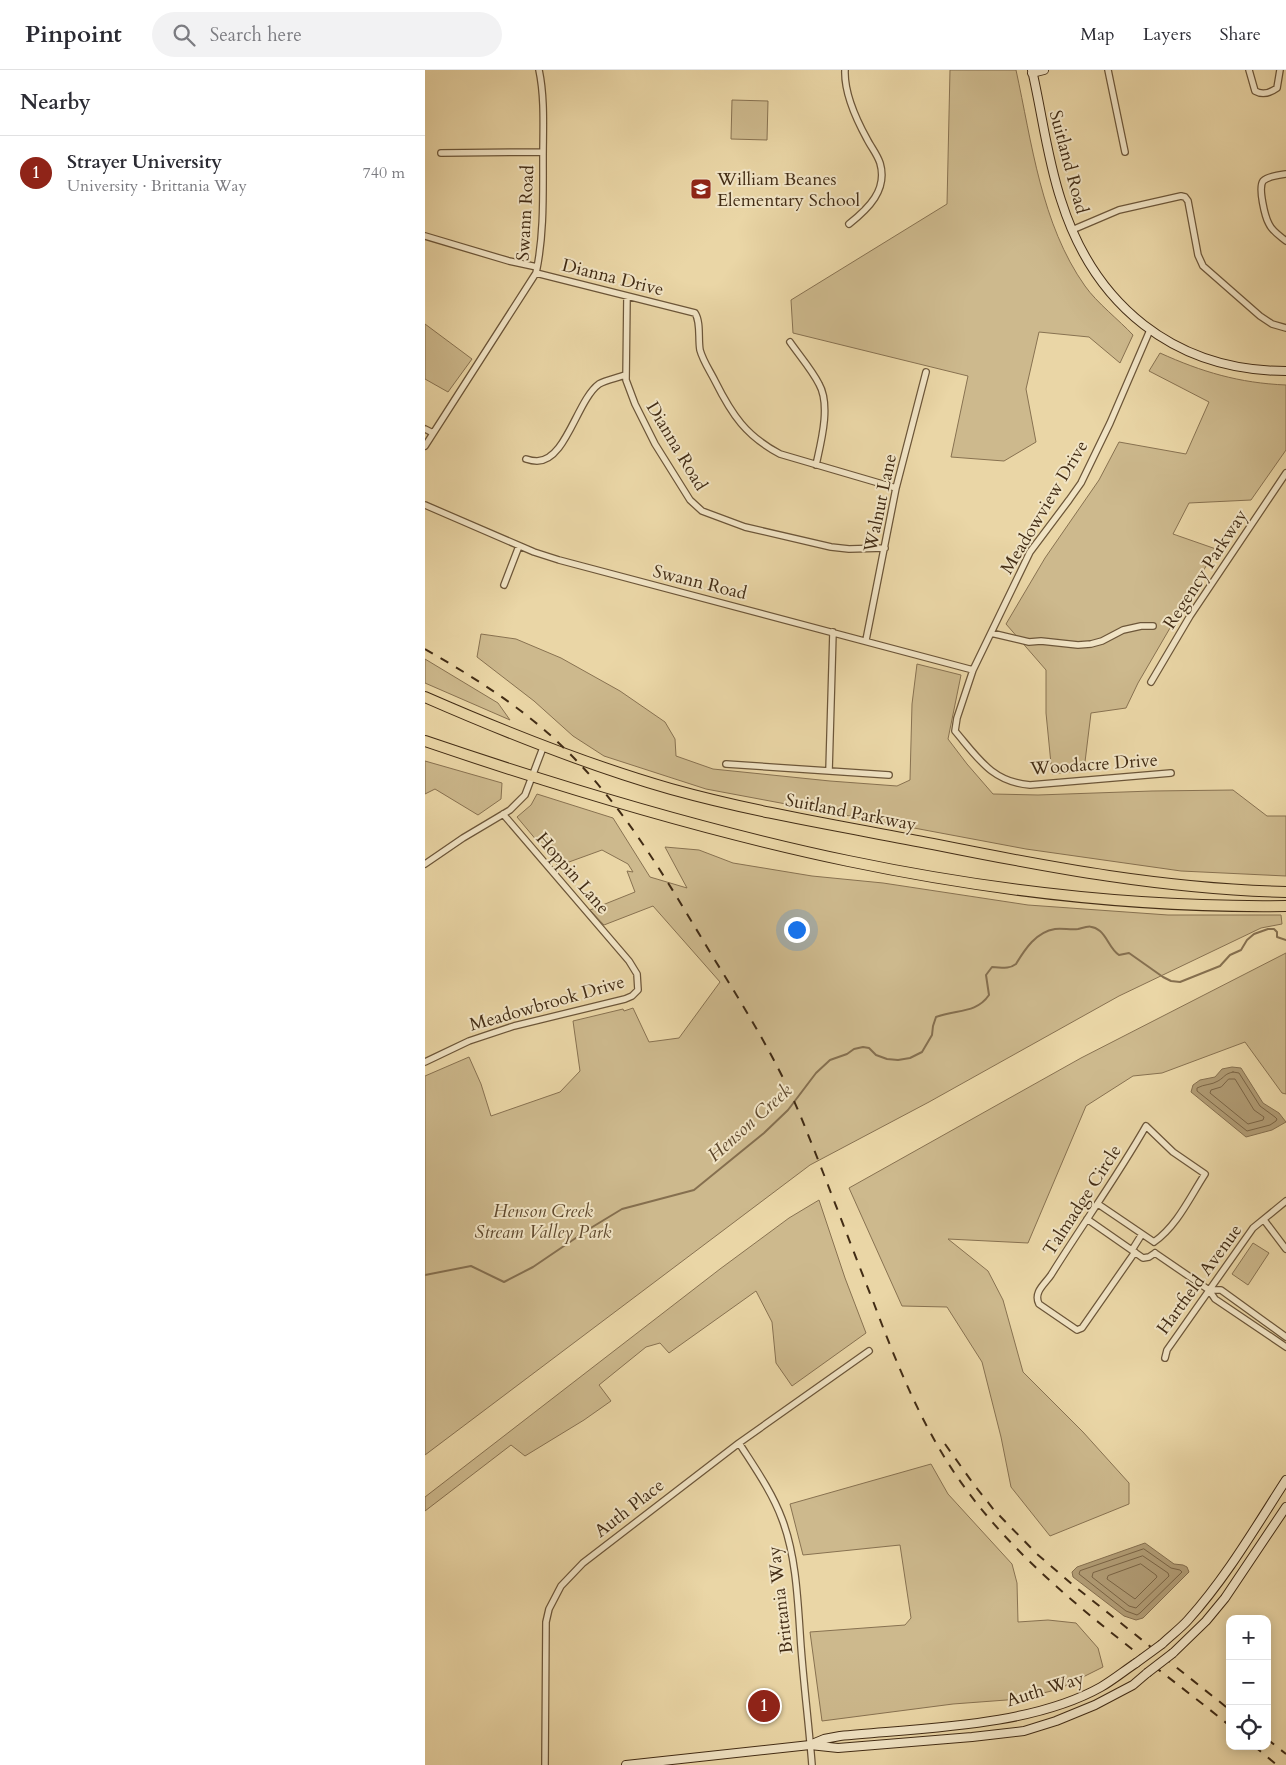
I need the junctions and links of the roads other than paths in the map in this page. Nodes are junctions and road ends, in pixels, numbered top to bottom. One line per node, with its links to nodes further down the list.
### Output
1 (539, 70): 9 (street, Swann Road)
2 (845, 70): 12 (street)
3 (1045, 70): 7 (street)
4 (1108, 70): 10 (street)
5 (1249, 70): 6 (street)
6 (1280, 70)
7 (1032, 72): 13 (street, Suitland Road)
8 (441, 152): 9 (street)
9 (543, 152): 16 (street, Swann Road)
10 (1125, 152)
11 (1286, 174): 15 (street)
12 (849, 224)
13 (1072, 230): 18 (street); 19 (street, Suitland Road)
14 (425, 236): 16 (street, Dianna Drive)
15 (1286, 241)
16 (537, 270): 17 (street, Dianna Drive); 25 (street, Swann Road)
17 (627, 296): 23 (street, Dianna Road); 28 (street, Dianna Drive)
18 (1286, 328)
19 (1150, 330): 21 (street, Suitland Road); 37 (street, Meadowview Drive)
20 (790, 342): 28 (street)
21 (1286, 371)
22 (926, 372): 30 (street, Walnut Lane)
23 (625, 375): 27 (street); 33 (street, Dianna Road)
24 (425, 429): 25 (street)
25 (433, 433): 26 (street, Swann Road)
26 (425, 446)
27 (525, 459)
28 (816, 465): 30 (street)
29 (1286, 473): 40 (street, Regency Parkway)
30 (895, 488): 33 (street, Walnut Lane)
31 (425, 505): 32 (street, Swann Road)
32 (519, 546): 34 (street); 36 (street, Swann Road)
33 (885, 548): 38 (street, Walnut Lane)
34 (504, 584)
35 (1153, 626): 37 (street)
36 (833, 632): 38 (street, Swann Road); 45 (street)
37 (991, 633): 39 (street, Meadowview Drive)
38 (867, 640): 39 (street, Swann Road)
39 (973, 670): 46 (street, Woodacre Drive)
40 (1151, 682)
41 (425, 697): 43 (highway, Suitland Parkway)
42 (425, 741): 48 (highway)
43 (544, 745): 48 (street); 51 (highway, Suitland Parkway)
44 (726, 764): 45 (street)
45 (829, 771): 47 (street)
46 (1171, 773)
47 (889, 775)
48 (533, 776): 49 (street); 52 (highway)
49 (503, 814): 50 (street); 53 (street, Hoppin Lane)
50 (425, 864)
51 (1286, 892)
52 (1286, 906)
53 (622, 952): 54 (street, Meadowbrook Drive)
54 (425, 1062)
55 (1286, 1201): 58 (street, Hartfield Avenue)
56 (1098, 1204): 57 (street, Talmadge Circle); 59 (street); 60 (street, Talmadge Circle)
57 (1087, 1219): 62 (street); 62 (street, Talmadge Circle)
58 (1264, 1220): 61 (street); 64 (street, Hartfield Avenue)
59 (1142, 1234): 60 (street); 62 (street)
60 (1154, 1242): 63 (street)
61 (1286, 1249)
62 (1133, 1251): 63 (street)
63 (1155, 1253): 64 (street)
64 (1209, 1290): 65 (street); 66 (street); 70 (street, Hartfield Avenue)
65 (1266, 1322): 66 (street); 67 (street)
66 (1261, 1331): 68 (street)
67 (1286, 1337)
68 (1286, 1347)
69 (869, 1351): 71 (street, Auth Place)
70 (1165, 1358)
71 (739, 1444): 74 (street, Brittania Way); 76 (street, Auth Place)
72 (1286, 1480): 74 (street, Auth Way, bridge)
73 (1286, 1507): 74 (street, Auth Way, bridge)
74 (810, 1745): 75 (street, Auth Way); 78 (street, Brittania Way)
75 (669, 1763): 77 (street, Auth Way)
76 (545, 1765)
77 (626, 1765)
78 (812, 1765)

